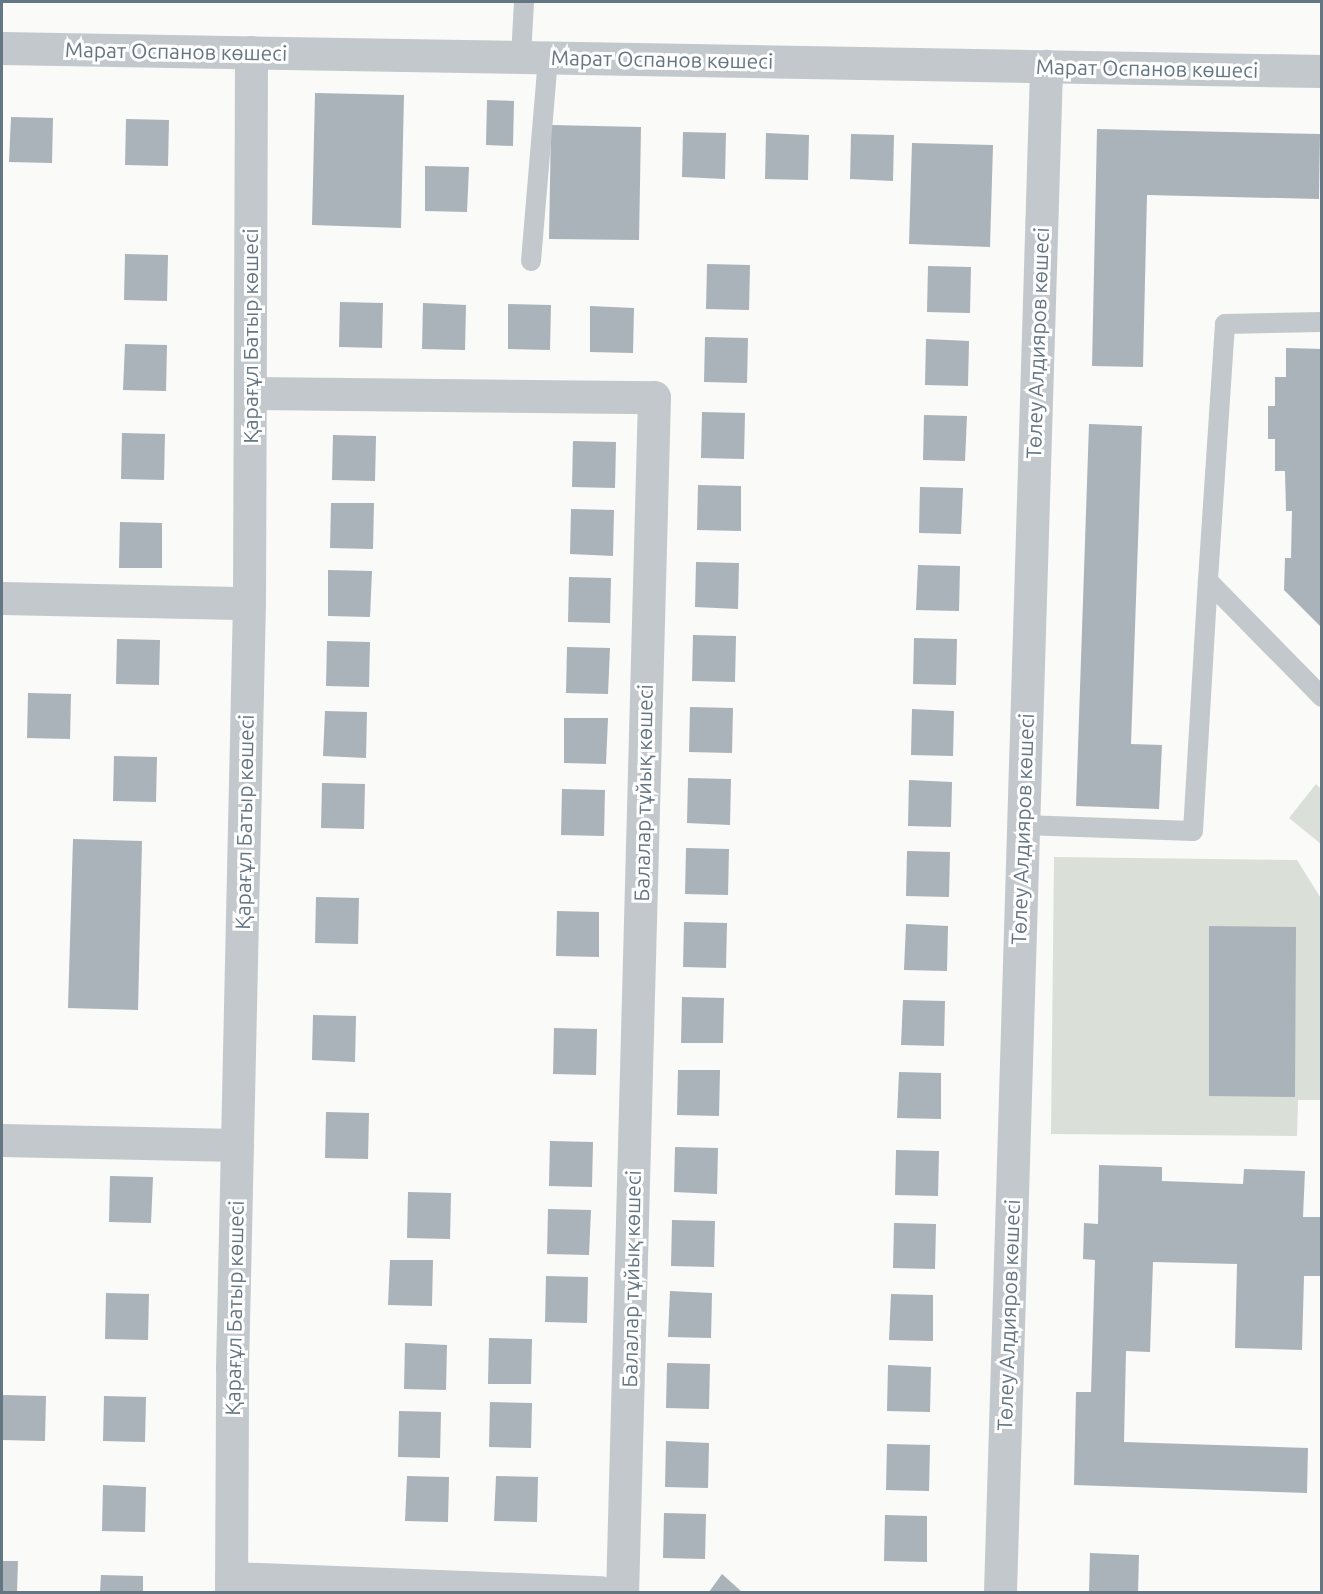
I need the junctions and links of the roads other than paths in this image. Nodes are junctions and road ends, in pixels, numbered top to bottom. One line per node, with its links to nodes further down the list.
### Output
1 (524, 2): 4 (lane)
2 (2, 48): 3 (street, Марат Оспанов көшесі)
3 (251, 52): 4 (street, Марат Оспанов көшесі); 9 (street, Қарағұл Батыр көшесі)
4 (535, 57): 5 (street, Марат Оспанов көшесі); 7 (lane)
5 (1046, 66): 6 (street, Марат Оспанов көшесі); 14 (street, Төлеу Алдияров көшесі)
6 (1322, 71)
7 (531, 261)
8 (1322, 322): 10 (lane)
9 (250, 393): 12 (street, Қарағұл Батыр көшесі); 19 (street, Балалар тұйық көшесі)
10 (1208, 581): 13 (lane); 14 (lane)
11 (2, 598): 12 (street)
12 (249, 603): 16 (street, Қарағұл Батыр көшесі)
13 (1322, 697)
14 (1023, 825): 20 (street, Төлеу Алдияров көшесі)
15 (2, 1140): 16 (street)
16 (237, 1145): 17 (street, Қарағұл Батыр көшесі)
17 (231, 1585): 18 (street)
18 (601, 1593)
19 (622, 1593)
20 (1000, 1593)

